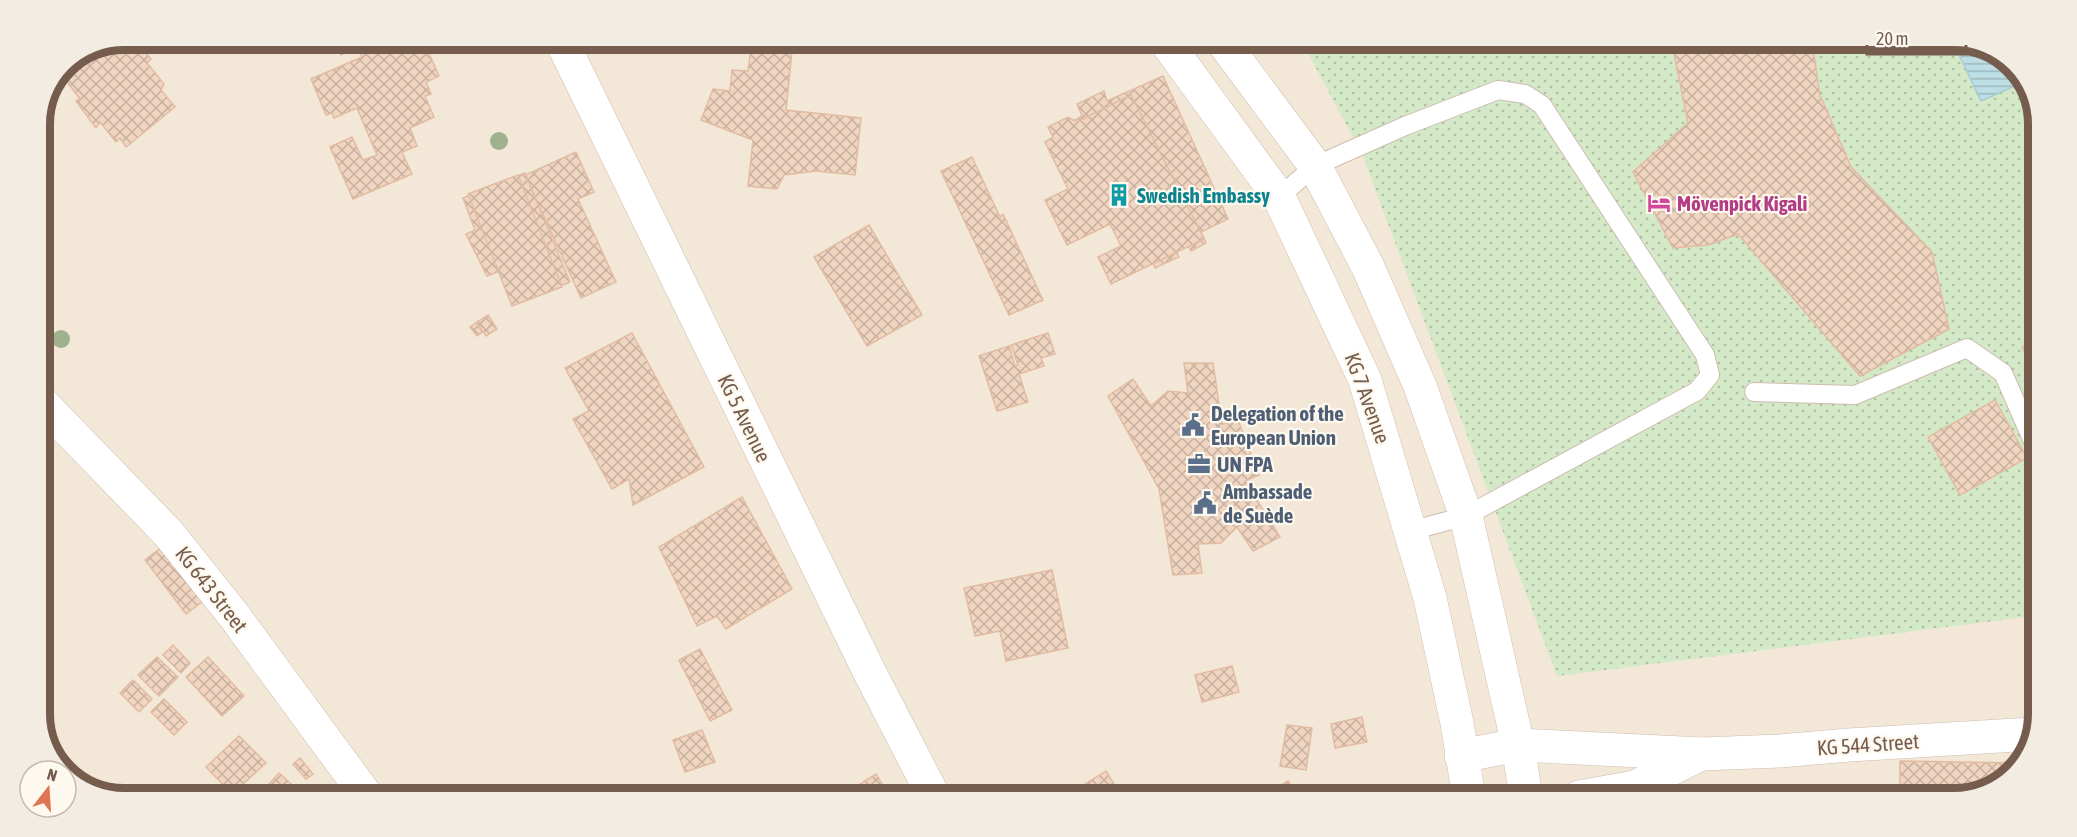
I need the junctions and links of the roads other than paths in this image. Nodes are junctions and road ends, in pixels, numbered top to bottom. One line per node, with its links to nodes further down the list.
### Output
1 (566, 50): 16 (street, KG 5 Avenue)
2 (1172, 50): 5 (street, KG 7 Avenue)
3 (1229, 50): 4 (street)
4 (1315, 166): 5 (lane); 9 (street); 9 (lane)
5 (1279, 197): 10 (street, KG 7 Avenue)
6 (1754, 392): 8 (lane)
7 (50, 411): 15 (street, KG 643 Street)
8 (2028, 427)
9 (1466, 516): 10 (lane); 12 (street)
10 (1410, 531): 14 (street, KG 7 Avenue)
11 (2025, 735): 13 (street, KG 544 Street)
12 (1518, 745): 13 (street, KG 544 Street); 14 (street, KG 544 Street); 18 (street)
13 (1702, 754): 19 (street, KG 544 Street)
14 (1461, 756): 17 (street, KG 7 Avenue)
15 (361, 788)
16 (929, 788)
17 (1467, 788)
18 (1525, 788)
19 (1636, 788)

